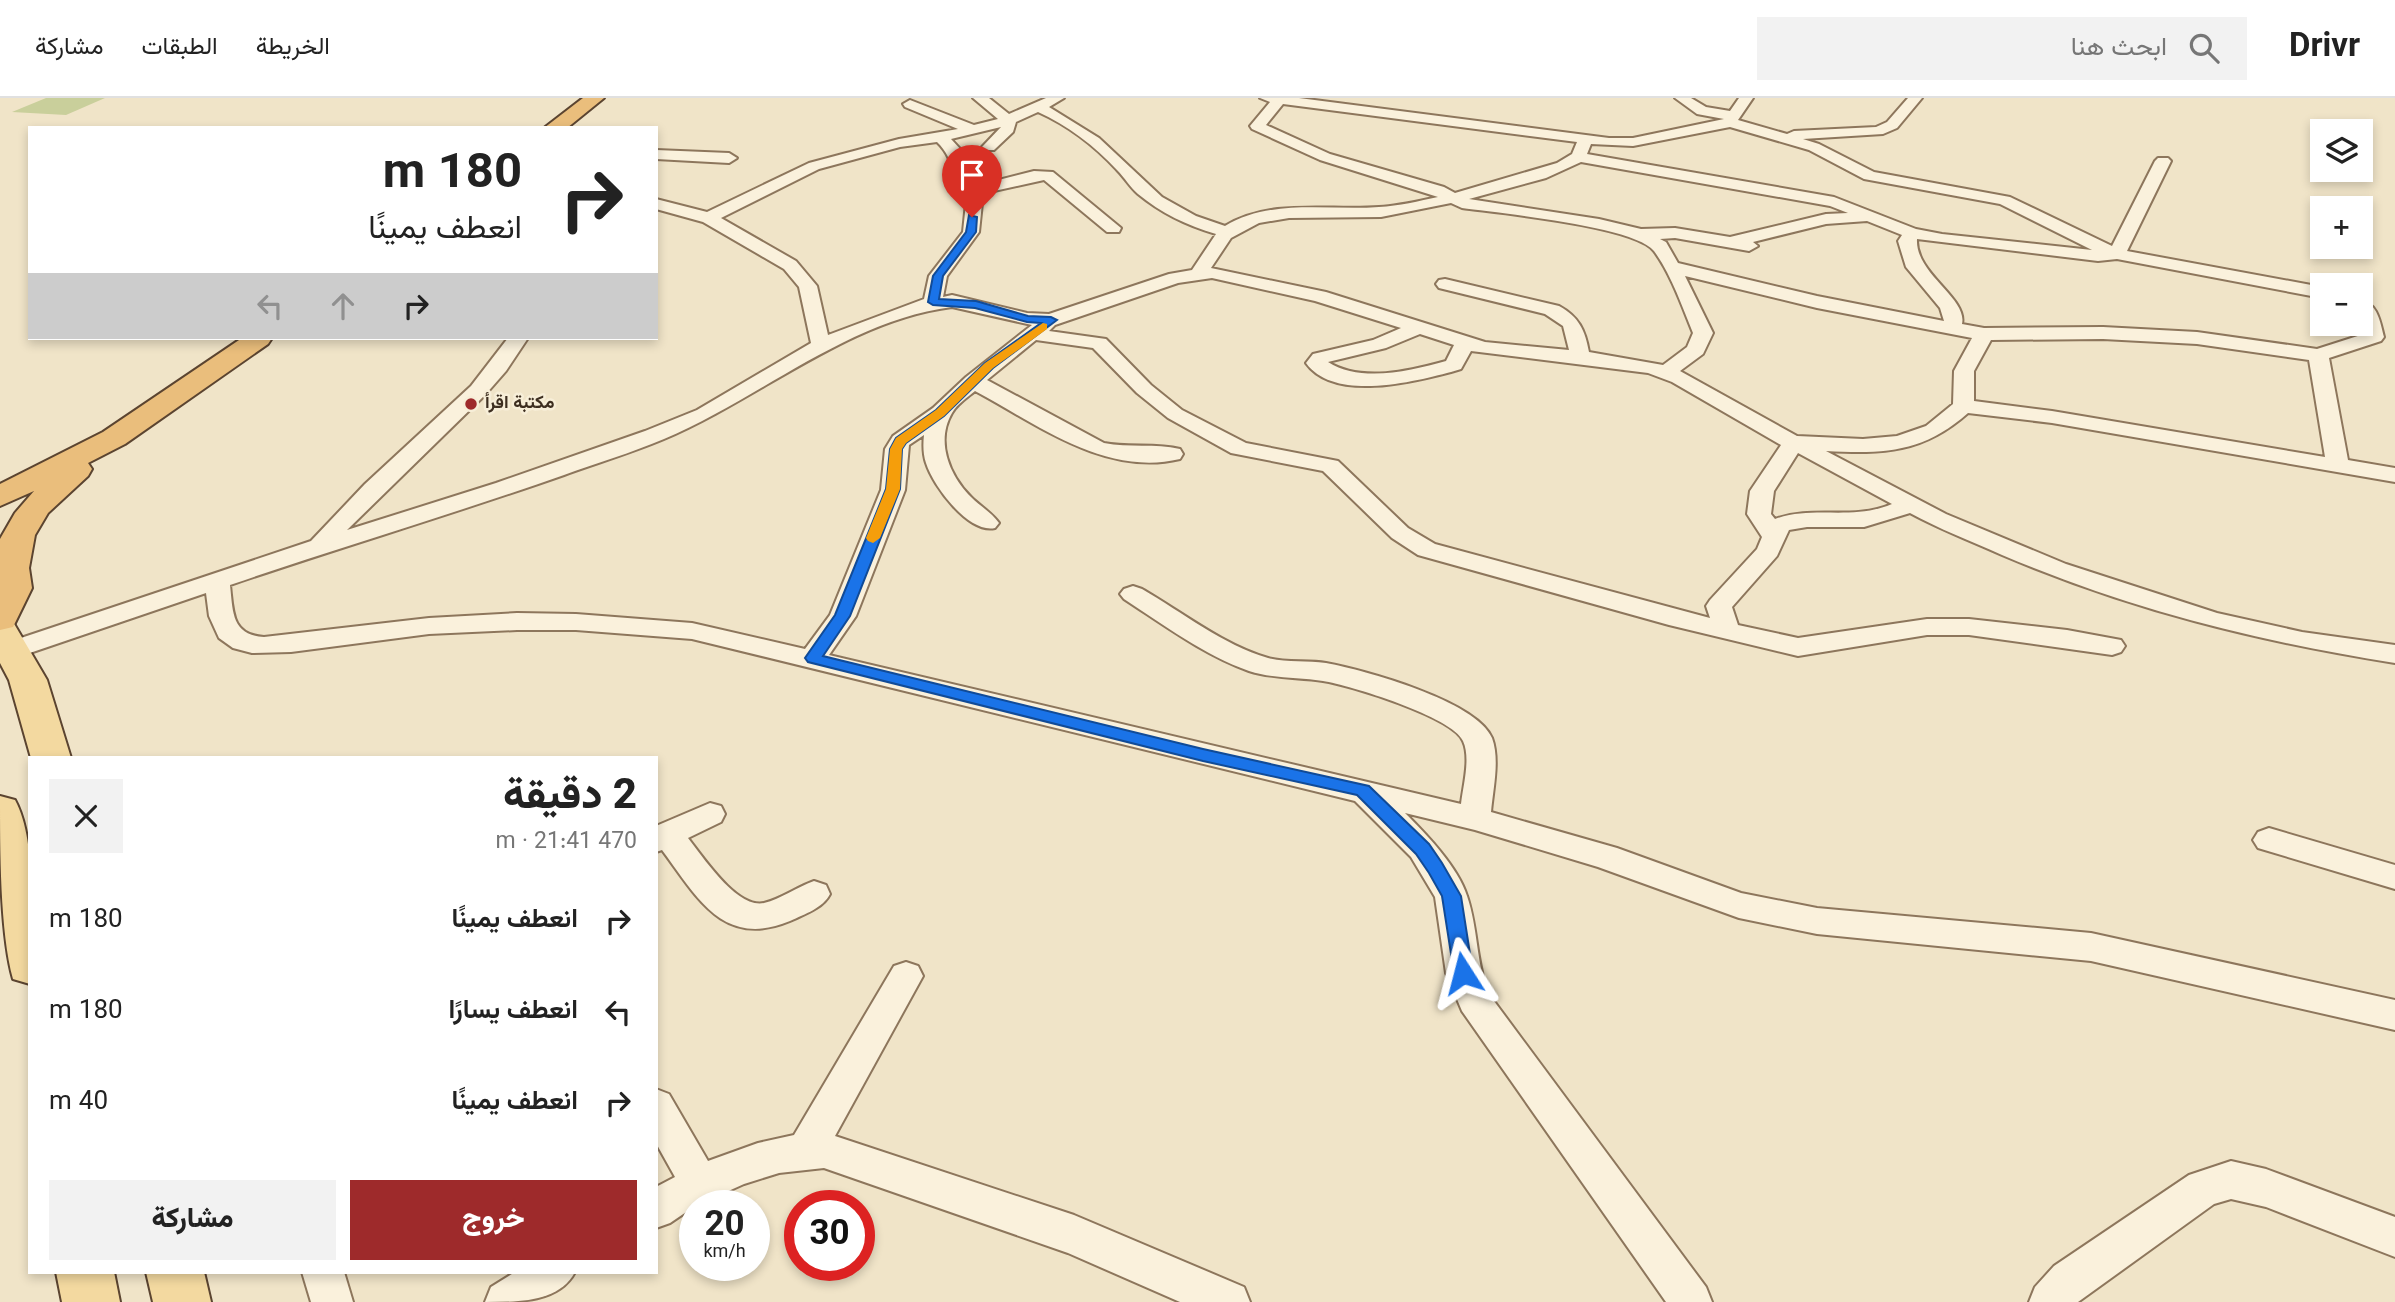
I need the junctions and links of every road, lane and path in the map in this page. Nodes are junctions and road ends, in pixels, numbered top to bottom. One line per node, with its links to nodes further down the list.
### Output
1 (595, 98): 12 (highway)
2 (980, 98): 11 (street)
3 (1057, 98): 9 (street)
4 (1682, 98): 10 (street)
5 (1746, 98): 10 (street)
6 (1915, 98): 14 (street)
7 (1273, 99): 16 (street); 24 (street)
8 (910, 104): 13 (street)
9 (1039, 107): 11 (street); 32 (street)
10 (1731, 119): 14 (street); 16 (street)
11 (1009, 121): 13 (street); 17 (street)
12 (557, 126)
13 (973, 130): 15 (street)
14 (1781, 136): 22 (street)
15 (940, 138): 23 (street); 29 (street)
16 (1585, 140): 19 (street)
17 (989, 147)
18 (658, 154): 20 (street)
19 (1578, 157): 24 (street); 26 (street)
20 (729, 158)
21 (2163, 161): 37 (street)
22 (1845, 176): 26 (street); 37 (street)
23 (969, 192): 31 (street); 42 (street)
24 (1452, 197): 32 (street); 34 (street)
25 (658, 205): 27 (street)
26 (1853, 208): 28 (street)
27 (674, 209): 29 (street); 30 (street)
28 (1878, 218): 33 (street); 35 (street)
29 (709, 219): 52 (street)
30 (658, 220)
31 (1113, 228)
32 (1227, 232): 39 (street)
33 (1912, 233): 37 (street); 45 (street)
34 (1642, 234): 35 (street); 38 (street)
35 (1732, 242): 36 (street)
36 (1769, 250)
37 (2117, 254): 41 (street)
38 (1671, 267): 45 (street); 56 (street)
39 (1199, 273): 43 (street); 44 (street)
40 (1444, 284): 55 (street)
41 (2310, 291)
42 (933, 302): 43 (street); 52 (street)
43 (1042, 327): 57 (street); 74 (street)
44 (1419, 328): 51 (street); 51 (street)
45 (1951, 329): 47 (street)
46 (2373, 333): 48 (street)
47 (1984, 334): 54 (street); 58 (street)
48 (2370, 339): 53 (street); 54 (street)
49 (256, 340): 60 (highway)
50 (517, 340): 71 (street)
51 (1465, 343): 55 (street)
52 (821, 345): 71 (street)
53 (2395, 348)
54 (2318, 355): 64 (street)
55 (1580, 358): 56 (street)
56 (1667, 372): 61 (street)
57 (973, 382): 59 (street); 62 (street)
58 (1963, 406): 61 (street); 64 (street)
59 (940, 413): 69 (street); 78 (street)
60 (124, 431): 63 (highway); 65 (highway); 67 (highway); 75 (highway)
61 (1794, 442): 68 (street); 70 (street)
62 (1172, 454)
63 (0, 465)
64 (2337, 465): 66 (street)
65 (0, 479)
66 (2393, 480)
67 (0, 496)
68 (1911, 504): 70 (street); 77 (street)
69 (987, 523)
70 (1773, 535): 74 (street)
71 (320, 546): 72 (street)
72 (217, 581): 75 (street); 78 (street)
73 (1133, 594): 83 (street)
74 (1727, 631): 76 (street)
75 (4, 633): 79 (main road)
76 (2112, 646)
77 (2395, 654)
78 (813, 658): 80 (street)
79 (50, 756)
80 (1363, 790): 83 (street); 105 (street)
81 (0, 811): 88 (main road)
82 (710, 814): 84 (street)
83 (1475, 820): 90 (street)
84 (662, 837): 87 (street)
85 (2269, 840): 86 (street)
86 (2395, 877)
87 (814, 894)
88 (28, 955)
89 (906, 976): 92 (street)
90 (2395, 1015)
91 (658, 1110): 93 (street)
92 (806, 1151): 93 (street); 104 (street)
93 (699, 1182): 94 (street)
94 (658, 1208)
95 (2395, 1237): 106 (street)
96 (86, 1274): 100 (main road)
97 (175, 1274): 101 (main road)
98 (324, 1274): 102 (street)
99 (551, 1274): 103 (street)
100 (91, 1302)
101 (182, 1302)
102 (332, 1302)
103 (506, 1302)
104 (1229, 1302)
105 (1691, 1302)
106 (2050, 1302)

